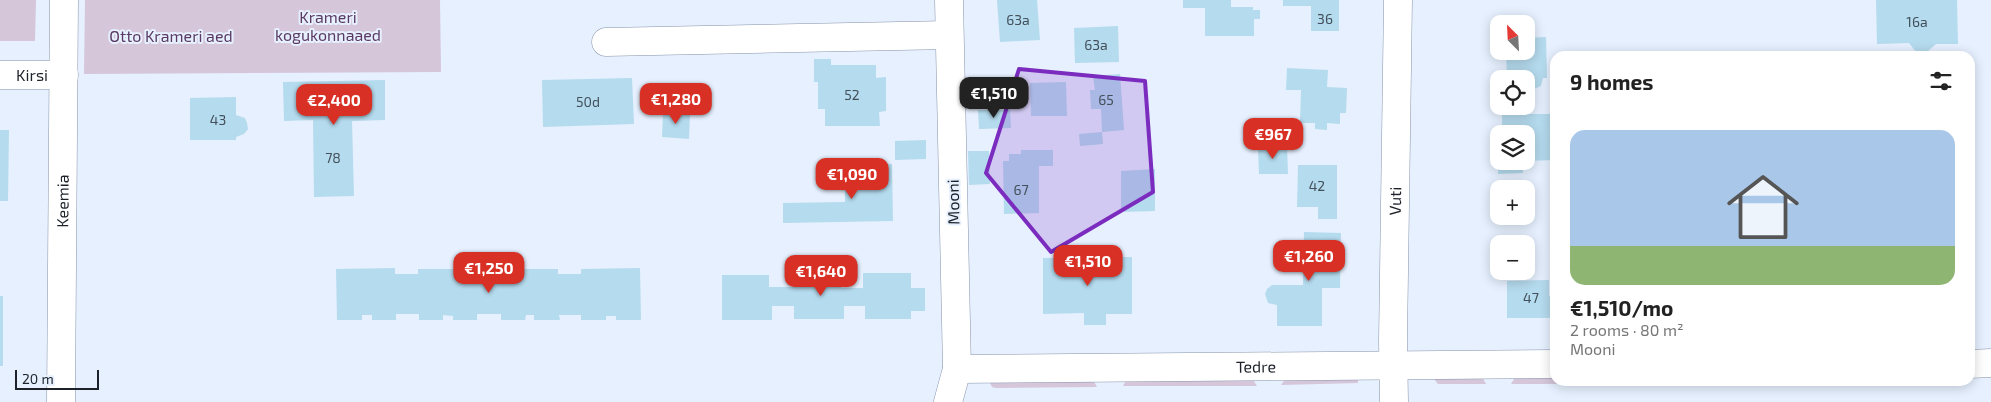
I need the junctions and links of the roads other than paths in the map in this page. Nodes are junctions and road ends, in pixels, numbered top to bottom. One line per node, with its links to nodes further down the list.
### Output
1 (64, 0): 7 (street, Keemia)
2 (949, 0): 4 (street, Mooni)
3 (1398, 0): 11 (street, Vuti)
4 (949, 35): 5 (street); 12 (street, Mooni)
5 (606, 42)
6 (0, 74): 7 (street, Kirsi)
7 (64, 74): 13 (street, Keemia)
8 (1991, 363): 10 (street)
9 (1550, 364): 11 (street, Tedre)
10 (1975, 364)
11 (1393, 366): 12 (street, Tedre); 15 (street, Vuti)
12 (956, 370): 14 (street, Mooni)
13 (61, 402)
14 (948, 402)
15 (1394, 402)

